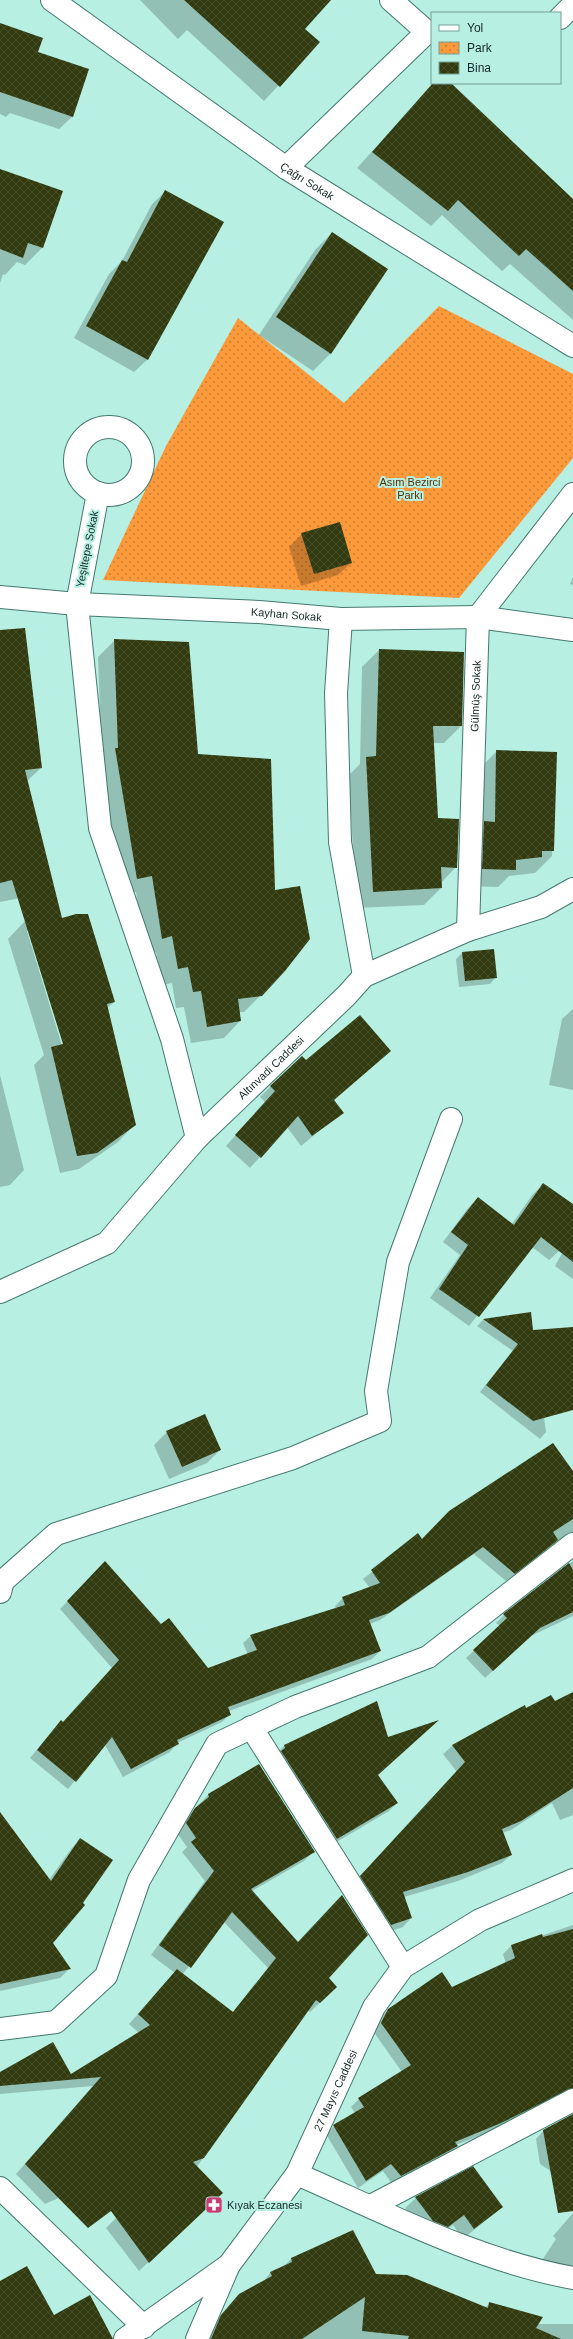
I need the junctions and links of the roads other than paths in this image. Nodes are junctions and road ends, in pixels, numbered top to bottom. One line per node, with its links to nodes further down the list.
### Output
1 (52, 0): 5 (street, Çağrı Sokak)
2 (391, 0): 5 (street)
3 (573, 5): 4 (street)
4 (561, 17)
5 (286, 168): 6 (street, Çağrı Sokak)
6 (573, 346)
7 (98, 493): 10 (street, Yeşiltepe Sokak)
8 (573, 494): 11 (street)
9 (0, 597): 10 (street, Kayhan Sokak)
10 (76, 604): 12 (street, Kayhan Sokak); 18 (street, Yeşiltepe Sokak)
11 (478, 617): 12 (street, Kayhan Sokak); 13 (street, Kayhan Sokak); 15 (street, Gülmüş Sokak)
12 (341, 619): 16 (street)
13 (573, 630)
14 (573, 889): 15 (street, Altınvadi Caddesi)
15 (468, 930): 16 (street, Altınvadi Caddesi)
16 (364, 976): 18 (street, Altınvadi Caddesi)
17 (451, 1119): 21 (street)
18 (197, 1138): 19 (street, Altınvadi Caddesi)
19 (0, 1292)
20 (573, 1544): 22 (street)
21 (0, 1592)
22 (251, 1727): 24 (street); 25 (street)
23 (573, 1880): 24 (street, 27 Mayıs Caddesi)
24 (403, 1967): 27 (street, 27 Mayıs Caddesi)
25 (0, 2029)
26 (573, 2100): 29 (street)
27 (297, 2174): 29 (street); 30 (street, 27 Mayıs Caddesi)
28 (0, 2188): 32 (street)
29 (371, 2206): 31 (street)
30 (229, 2265): 32 (street, 27 Mayıs Caddesi); 34 (street)
31 (573, 2278)
32 (144, 2327): 33 (street, 27 Mayıs Caddesi)
33 (125, 2339)
34 (197, 2339)

